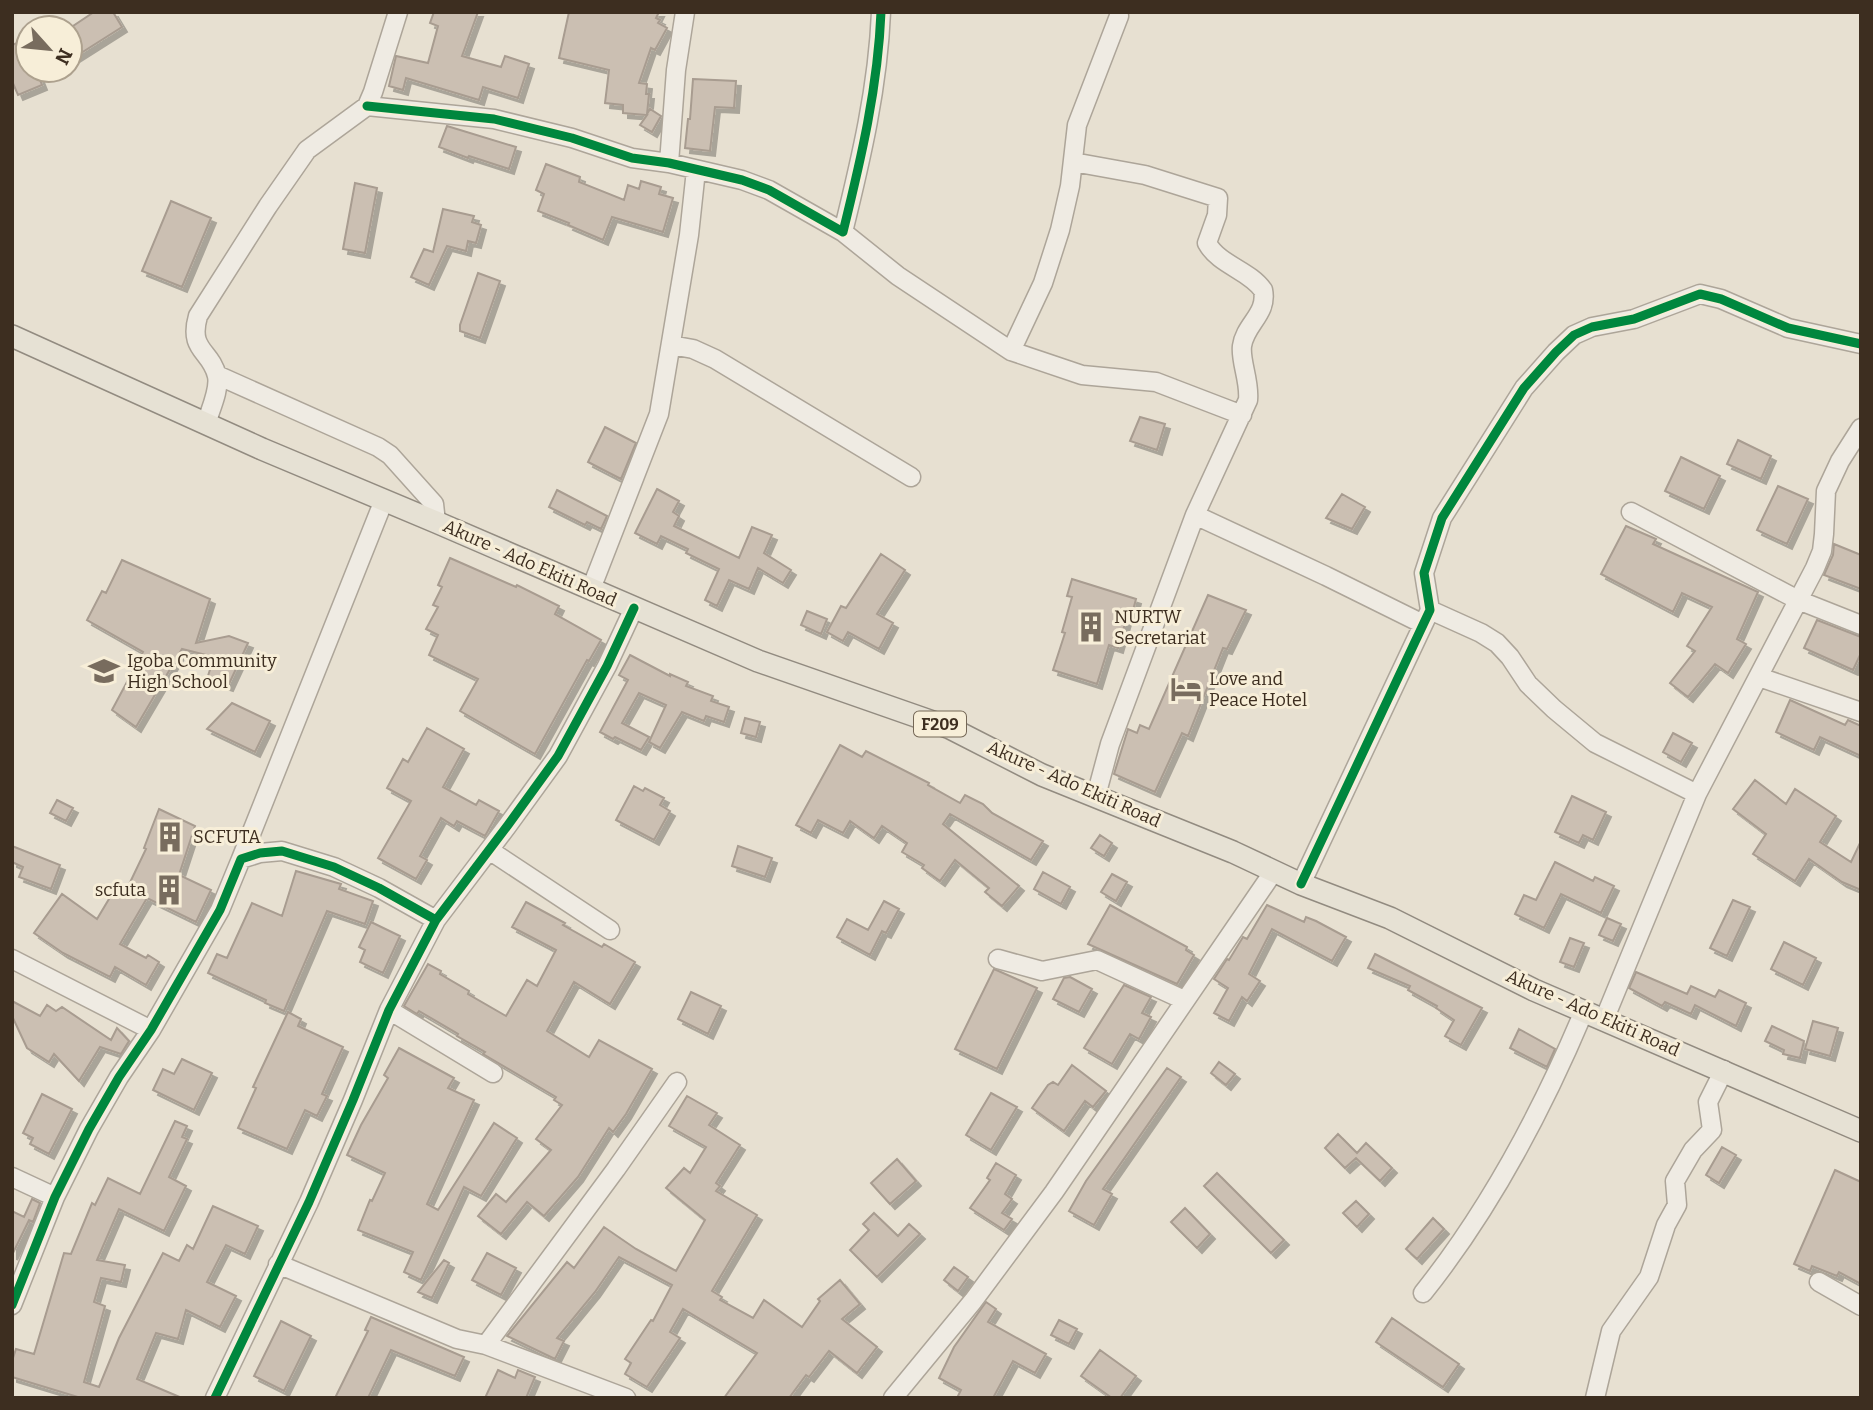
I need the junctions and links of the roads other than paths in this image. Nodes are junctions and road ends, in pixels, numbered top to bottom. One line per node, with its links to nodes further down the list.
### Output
1 (398, 12): 5 (street)
2 (685, 12): 6 (street)
3 (881, 12): 9 (street)
4 (1119, 16): 7 (street)
5 (366, 106): 6 (street); 14 (street)
6 (669, 163): 8 (street)
7 (1073, 163): 13 (street); 15 (street)
8 (696, 170): 9 (street); 12 (street)
9 (843, 232): 13 (street)
10 (12, 336): 16 (main road, Akure - Ado Ekiti Road / F209)
11 (1861, 344): 26 (street)
12 (671, 345): 18 (street); 23 (street)
13 (1012, 351): 15 (street)
14 (217, 375): 16 (street); 22 (street)
15 (1242, 415): 21 (street)
16 (206, 424): 19 (main road, Akure - Ado Ekiti Road / F209)
17 (1861, 428): 24 (street)
18 (911, 477)
19 (384, 500): 22 (main road, Akure - Ado Ekiti Road / F209); 33 (street)
20 (1631, 512): 24 (street)
21 (1195, 515): 26 (street); 31 (street)
22 (436, 522): 23 (main road, Akure - Ado Ekiti Road / F209)
23 (591, 589): 25 (main road, Akure - Ado Ekiti Road / F209)
24 (1798, 600): 27 (street); 28 (street)
25 (634, 608): 31 (main road, Akure - Ado Ekiti Road / F209); 32 (street)
26 (1426, 617): 30 (street); 35 (street)
27 (1861, 625)
28 (1759, 677): 29 (street); 30 (street)
29 (1861, 712)
30 (1697, 794): 43 (street)
31 (1096, 796): 34 (main road, Akure - Ado Ekiti Road / F209)
32 (489, 850): 36 (street); 37 (street)
33 (241, 859): 36 (street); 44 (street)
34 (1274, 871): 35 (main road, Akure - Ado Ekiti Road / F209); 40 (street)
35 (1300, 884): 42 (main road, Akure - Ado Ekiti Road / F209)
36 (436, 920): 41 (street)
37 (610, 930)
38 (12, 959): 44 (street)
39 (998, 959): 40 (street)
40 (1184, 1000): 59 (street)
41 (389, 1010): 46 (street); 51 (street)
42 (1584, 1011): 43 (main road, Akure - Ado Ekiti Road / F209); 53 (street)
43 (1604, 1020): 45 (main road, Akure - Ado Ekiti Road / F209)
44 (151, 1030): 50 (street)
45 (1724, 1070): 48 (main road, Akure - Ado Ekiti Road / F209); 60 (street)
46 (493, 1073)
47 (677, 1082): 56 (street)
48 (1861, 1131)
49 (12, 1177): 50 (street)
50 (55, 1197): 54 (street)
51 (278, 1264): 56 (street); 57 (street)
52 (1819, 1282): 55 (street)
53 (1423, 1293)
54 (12, 1306)
55 (1861, 1306)
56 (486, 1345): 58 (street)
57 (215, 1398)
58 (626, 1398)
59 (893, 1398)
60 (1595, 1398)

